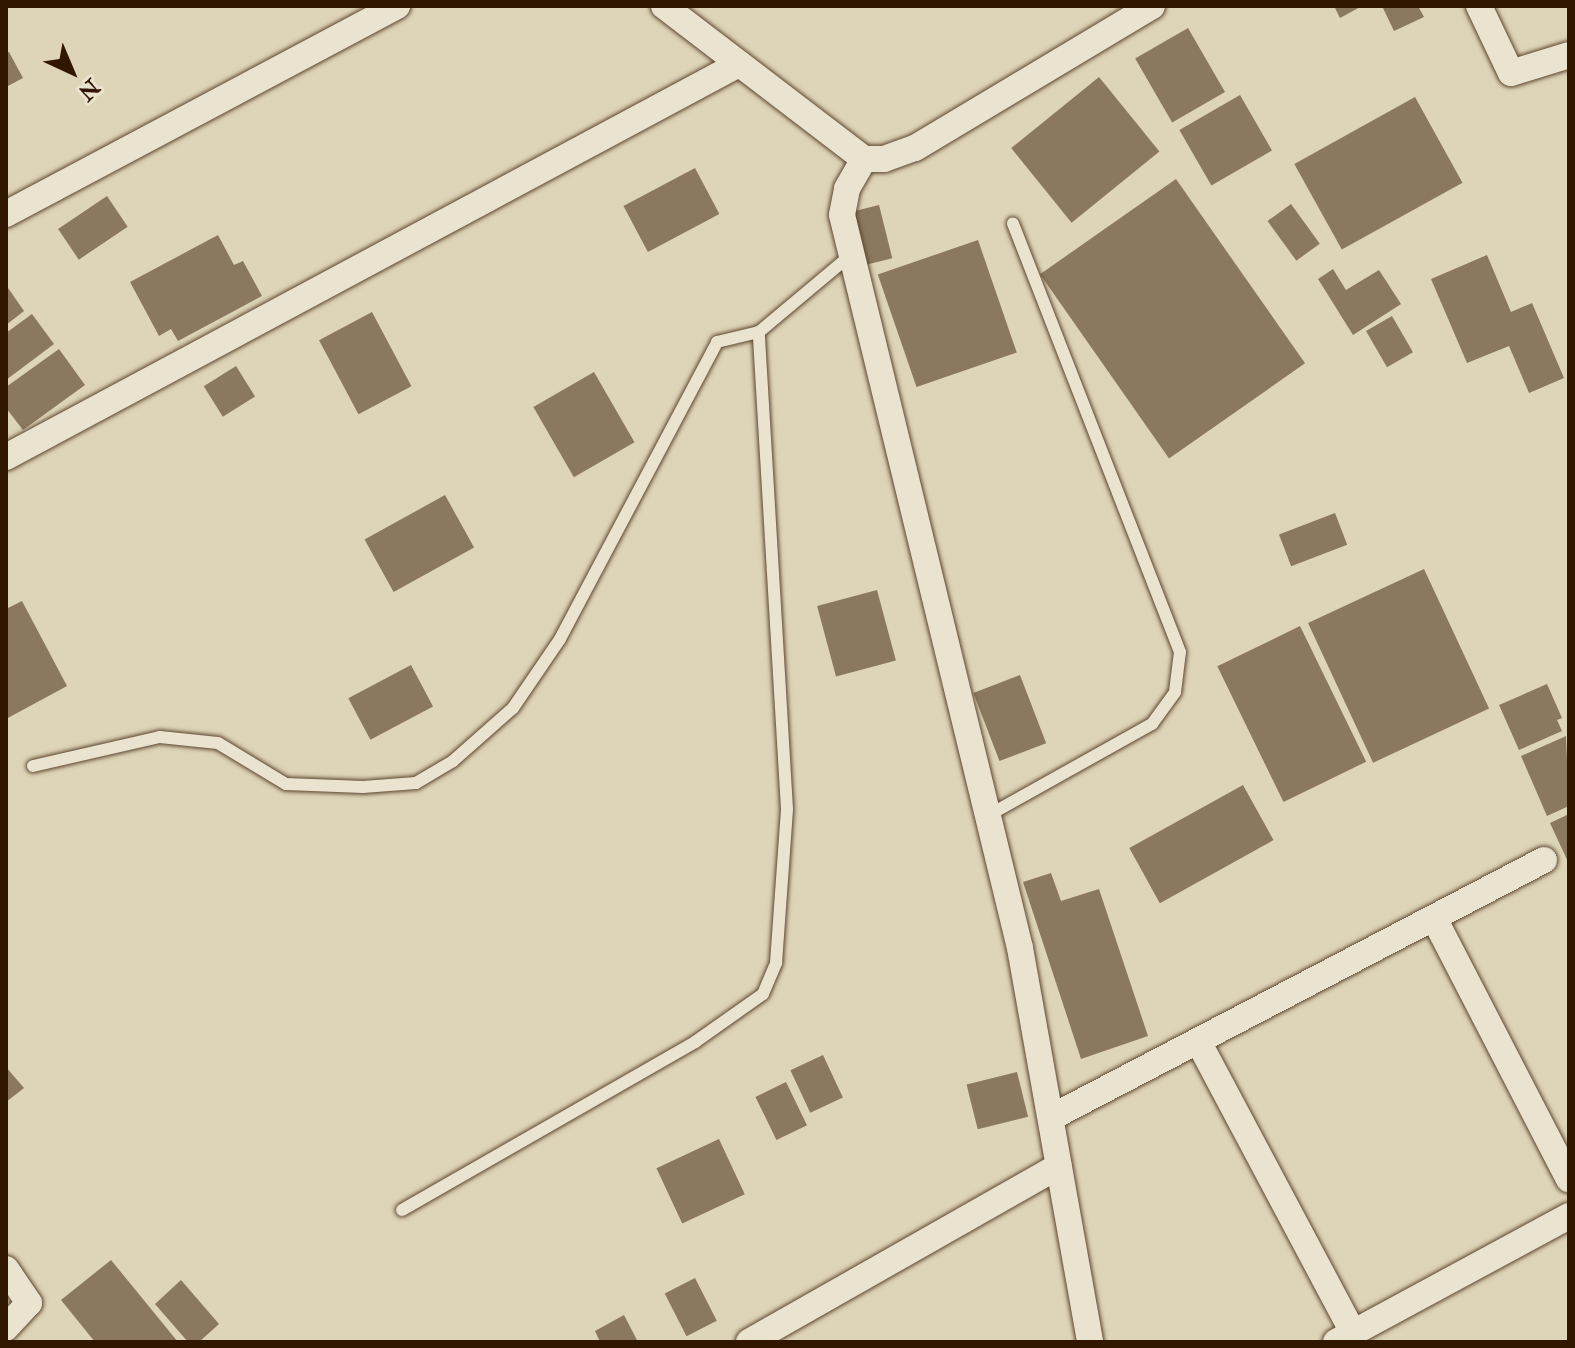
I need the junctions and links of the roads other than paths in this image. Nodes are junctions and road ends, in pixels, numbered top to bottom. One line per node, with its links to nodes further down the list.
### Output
1 (397, 6): 8 (street)
2 (664, 6): 6 (street)
3 (1152, 6): 7 (street)
4 (1479, 6): 5 (street)
5 (1569, 55)
6 (739, 64): 7 (street); 12 (street)
7 (864, 159): 10 (street)
8 (6, 214)
9 (1013, 223): 14 (lane)
10 (852, 254): 11 (lane); 14 (street)
11 (759, 332): 13 (lane); 21 (lane)
12 (6, 457)
13 (33, 766)
14 (989, 815): 18 (street)
15 (1544, 860): 16 (street)
16 (1434, 918): 17 (street); 20 (street)
17 (1198, 1041): 18 (street); 25 (street)
18 (1052, 1117): 19 (street)
19 (1059, 1166): 26 (street); 27 (street)
20 (1569, 1179)
21 (402, 1210)
22 (1569, 1216): 25 (street)
23 (6, 1269): 24 (street)
24 (6, 1328)
25 (1345, 1337)
26 (749, 1342)
27 (1090, 1342)

